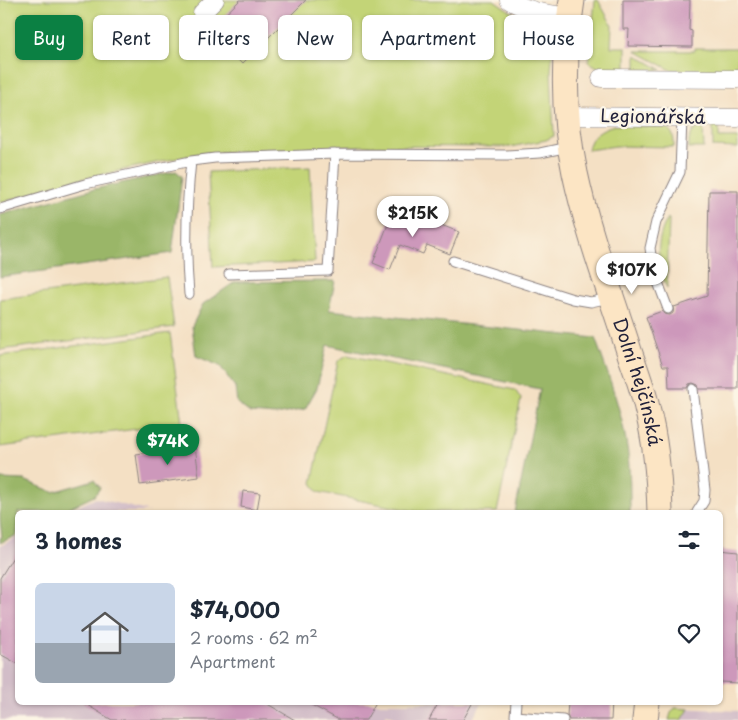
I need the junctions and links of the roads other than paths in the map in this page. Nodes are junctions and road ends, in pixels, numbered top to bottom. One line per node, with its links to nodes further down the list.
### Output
1 (215, 0): 4 (street)
2 (509, 0): 3 (street)
3 (571, 8): 7 (main road, Dolní hejčínská)
4 (202, 13)
5 (601, 78): 6 (street)
6 (738, 79)
7 (567, 116): 8 (street, Legionářská); 10 (main road, Dolní hejčínská)
8 (682, 118): 9 (street, Legionářská); 18 (lane)
9 (738, 118)
10 (571, 146): 11 (lane); 17 (main road, Dolní hejčínská)
11 (335, 154): 12 (lane); 15 (lane)
12 (192, 161): 13 (lane); 16 (lane)
13 (0, 209)
14 (453, 261): 17 (lane)
15 (229, 274)
16 (189, 294)
17 (612, 297): 20 (main road, Dolní hejčínská)
18 (668, 309)
19 (693, 389): 21 (lane)
20 (660, 510)
21 (698, 510)
22 (516, 705): 24 (lane)
23 (647, 705): 25 (main road)
24 (564, 720)
25 (645, 720)

